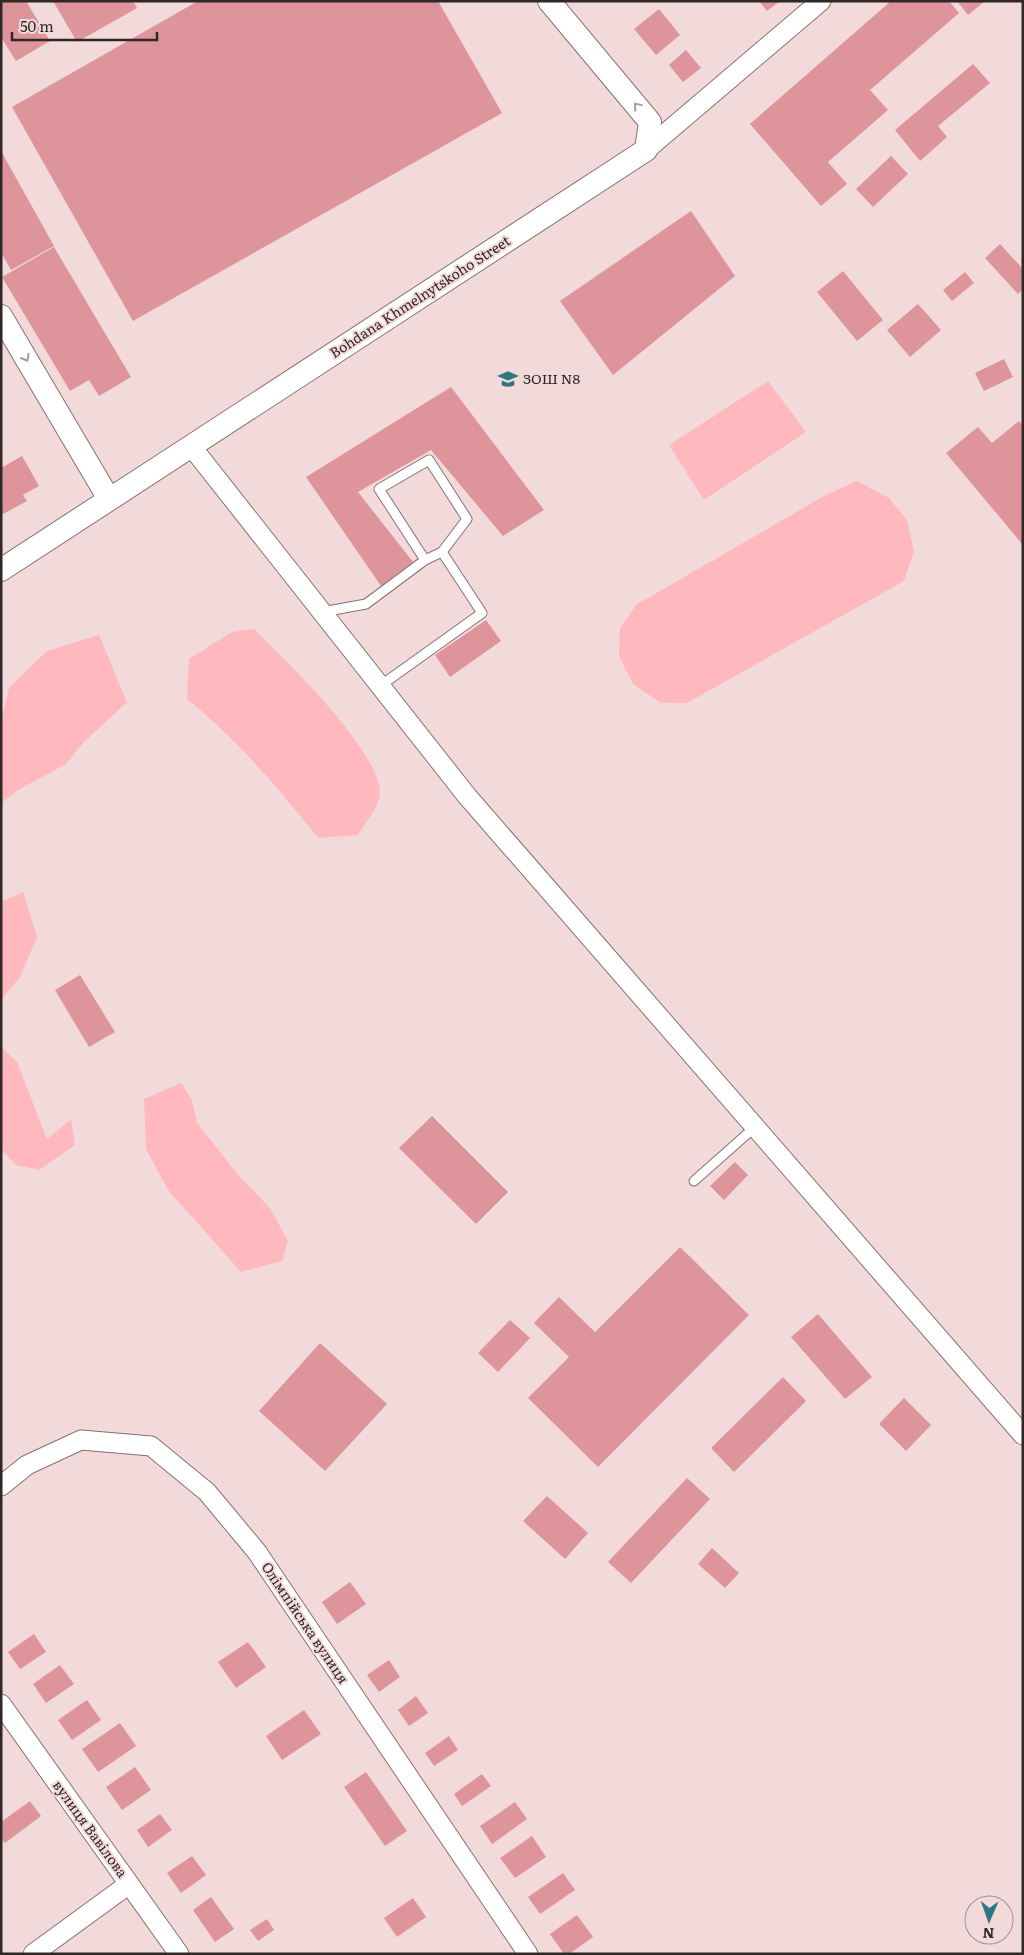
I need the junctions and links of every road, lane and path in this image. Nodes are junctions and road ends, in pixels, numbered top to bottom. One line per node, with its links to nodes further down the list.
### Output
1 (548, 1): 3 (street, one-way to 1)
2 (821, 1): 3 (street, Bohdana Khmelnytskoho Street)
3 (646, 150): 5 (street, Bohdana Khmelnytskoho Street)
4 (1, 316): 6 (street, one-way to 6)
5 (191, 446): 6 (street, Bohdana Khmelnytskoho Street); 10 (street)
6 (109, 499): 9 (street, Bohdana Khmelnytskoho Street)
7 (442, 552): 8 (lane); 8 (lane); 11 (lane)
8 (425, 560): 10 (lane)
9 (1, 570)
10 (321, 612): 11 (street)
11 (380, 686): 12 (street)
12 (755, 1127): 13 (lane); 14 (street)
13 (694, 1181)
14 (1023, 1435)
15 (1, 1486): 20 (street, Олімпійська вулиця)
16 (1, 1704): 17 (street, вулиця Вавілова)
17 (129, 1884): 18 (street); 19 (street, вулиця Вавілова)
18 (33, 1954)
19 (179, 1954)
20 (528, 1954)

